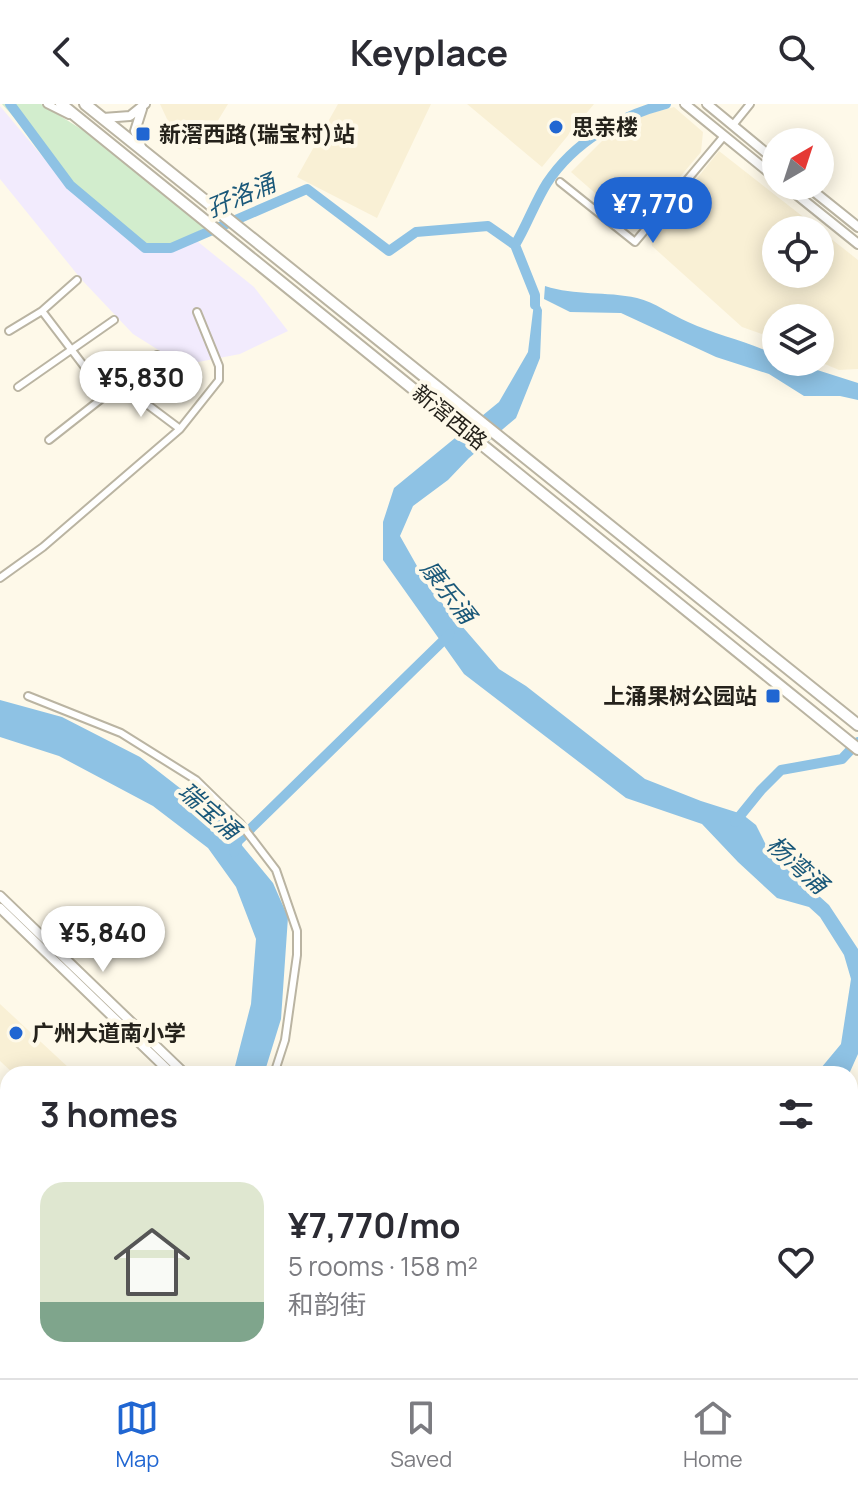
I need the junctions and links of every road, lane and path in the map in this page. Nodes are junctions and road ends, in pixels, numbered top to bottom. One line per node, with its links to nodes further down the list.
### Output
1 (47, 104): 9 (street)
2 (61, 104): 9 (highway, 新滘西路)
3 (88, 104): 8 (highway, 新滘西路)
4 (145, 104): 8 (main road); 12 (main road)
5 (685, 104): 11 (main road)
6 (707, 104): 10 (main road)
7 (750, 104): 10 (street)
8 (103, 118): 12 (highway, 新滘西路)
9 (88, 125): 35 (highway, 新滘西路)
10 (733, 125): 13 (main road)
11 (724, 136): 14 (main road); 15 (street)
12 (141, 147): 34 (highway, 新滘西路)
13 (762, 149)
14 (762, 167)
15 (560, 182)
16 (803, 200): 19 (main road)
17 (824, 200): 18 (main road)
18 (858, 227)
19 (858, 244)
20 (77, 280): 21 (street)
21 (42, 311): 24 (street); 25 (street)
22 (197, 312): 30 (street)
23 (114, 320): 25 (street)
24 (9, 331)
25 (71, 350): 28 (street); 29 (street)
26 (157, 355): 27 (street)
27 (120, 384): 29 (street); 30 (street)
28 (18, 387)
29 (106, 395): 31 (street)
30 (180, 429): 32 (street)
31 (49, 440)
32 (0, 578)
33 (28, 696): 40 (street)
34 (858, 725)
35 (858, 749)
36 (0, 896): 39 (main road)
37 (0, 908): 38 (main road)
38 (164, 1066)
39 (177, 1066)
40 (277, 1066)

